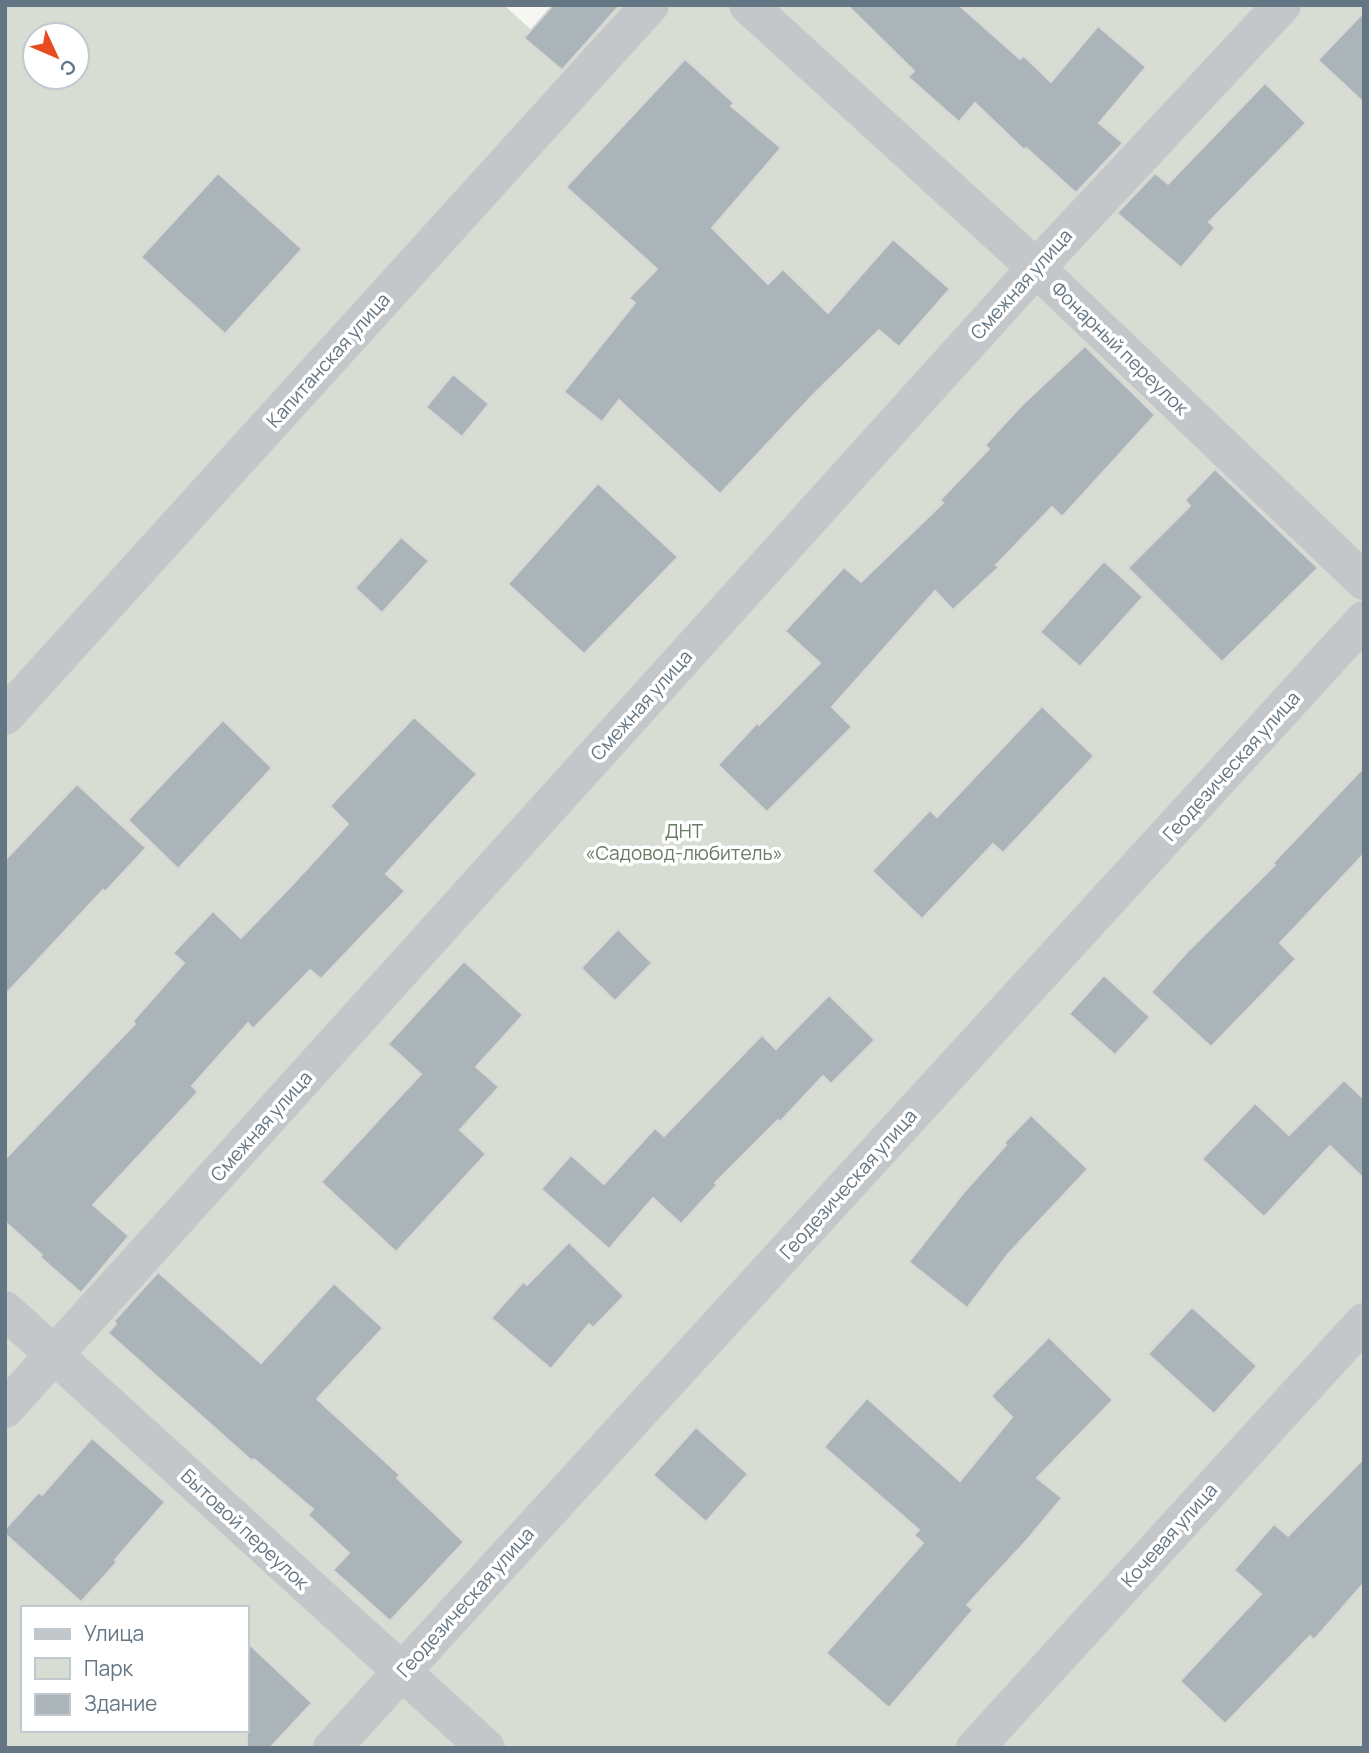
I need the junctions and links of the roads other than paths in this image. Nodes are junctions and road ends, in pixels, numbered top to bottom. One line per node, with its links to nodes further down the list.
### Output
1 (650, 5): 7 (street, Капитанская улица)
2 (748, 5): 4 (street, Фонарный переулок)
3 (1282, 5): 4 (street, Смежная улица)
4 (1036, 268): 5 (street, Фонарный переулок); 10 (street, Смежная улица)
5 (1364, 581)
6 (1364, 620): 12 (street, Геодезическая улица)
7 (5, 716)
8 (5, 1310): 10 (street, Бытовой переулок)
9 (1364, 1322): 15 (street, Кочевая улица)
10 (55, 1354): 11 (street, Смежная улица); 12 (street, Бытовой переулок)
11 (5, 1409)
12 (401, 1672): 13 (street, Геодезическая улица); 14 (street, Бытовой переулок)
13 (332, 1748)
14 (486, 1748)
15 (975, 1748)

